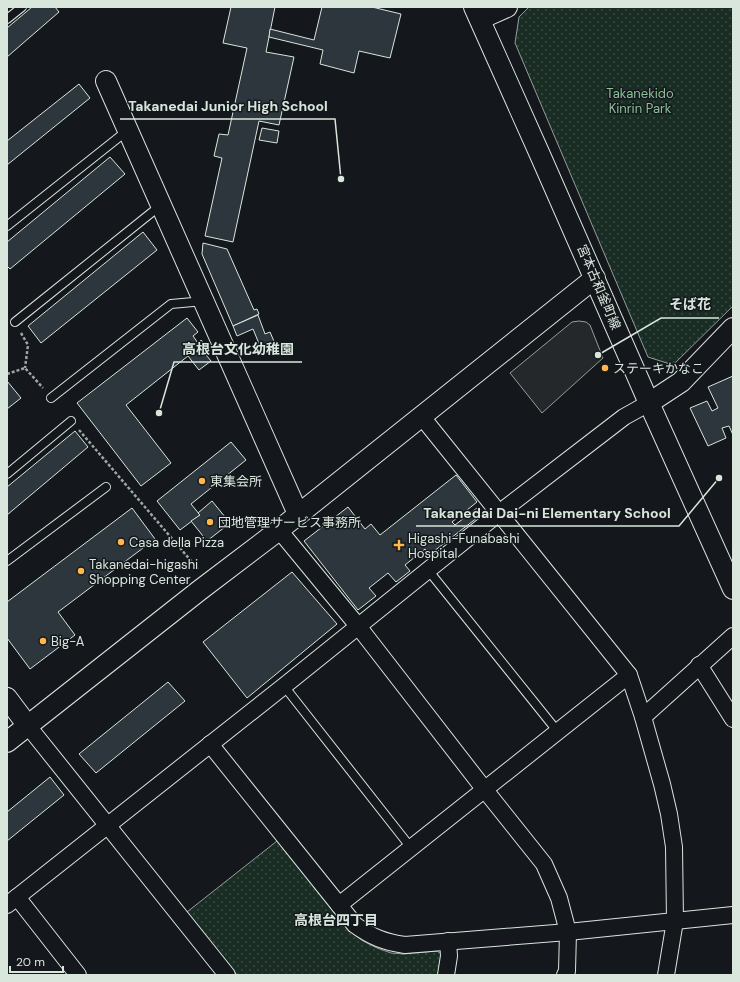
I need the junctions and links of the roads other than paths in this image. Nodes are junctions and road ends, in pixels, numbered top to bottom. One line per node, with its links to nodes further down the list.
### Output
1 (22, 7): 4 (lane)
2 (507, 7): 3 (street)
3 (482, 11): 9 (street, 宮本古和釜町線)
4 (7, 20)
5 (106, 81): 6 (street)
6 (128, 130): 7 (street); 8 (lane)
7 (161, 205): 10 (street); 11 (lane)
8 (7, 226)
9 (595, 278): 14 (street, 宮本古和釜町線); 15 (street)
10 (204, 301): 13 (lane); 20 (street)
11 (15, 322)
12 (733, 328): 14 (street)
13 (51, 398)
14 (649, 403): 19 (street); 24 (street, 宮本古和釜町線)
15 (422, 417): 19 (street); 20 (street)
16 (71, 421): 17 (lane)
17 (7, 474)
18 (106, 487): 22 (lane)
19 (499, 513): 23 (street); 28 (street)
20 (298, 514): 21 (street)
21 (279, 530): 25 (street); 33 (street)
22 (7, 561)
23 (428, 570): 25 (street); 34 (lane)
24 (733, 589)
25 (358, 626): 29 (street); 37 (street)
26 (733, 636): 27 (street)
27 (699, 665): 31 (street); 32 (street)
28 (629, 676): 31 (street); 34 (street)
29 (284, 686): 36 (street); 39 (lane)
30 (7, 698): 33 (street)
31 (643, 717): 43 (street)
32 (733, 719)
33 (28, 726): 35 (street); 38 (street)
34 (558, 732): 37 (street)
35 (7, 742)
36 (210, 744): 38 (street); 41 (street)
37 (485, 790): 39 (street); 44 (street)
38 (107, 825): 40 (street); 47 (street)
39 (412, 849): 41 (street)
40 (12, 901): 46 (street)
41 (339, 905): 45 (street)
42 (733, 915): 43 (street)
43 (675, 921): 44 (street); 50 (street)
44 (568, 932): 45 (street); 49 (street)
45 (448, 941): 48 (street)
46 (78, 975)
47 (227, 975)
48 (446, 975)
49 (565, 975)
50 (666, 975)

